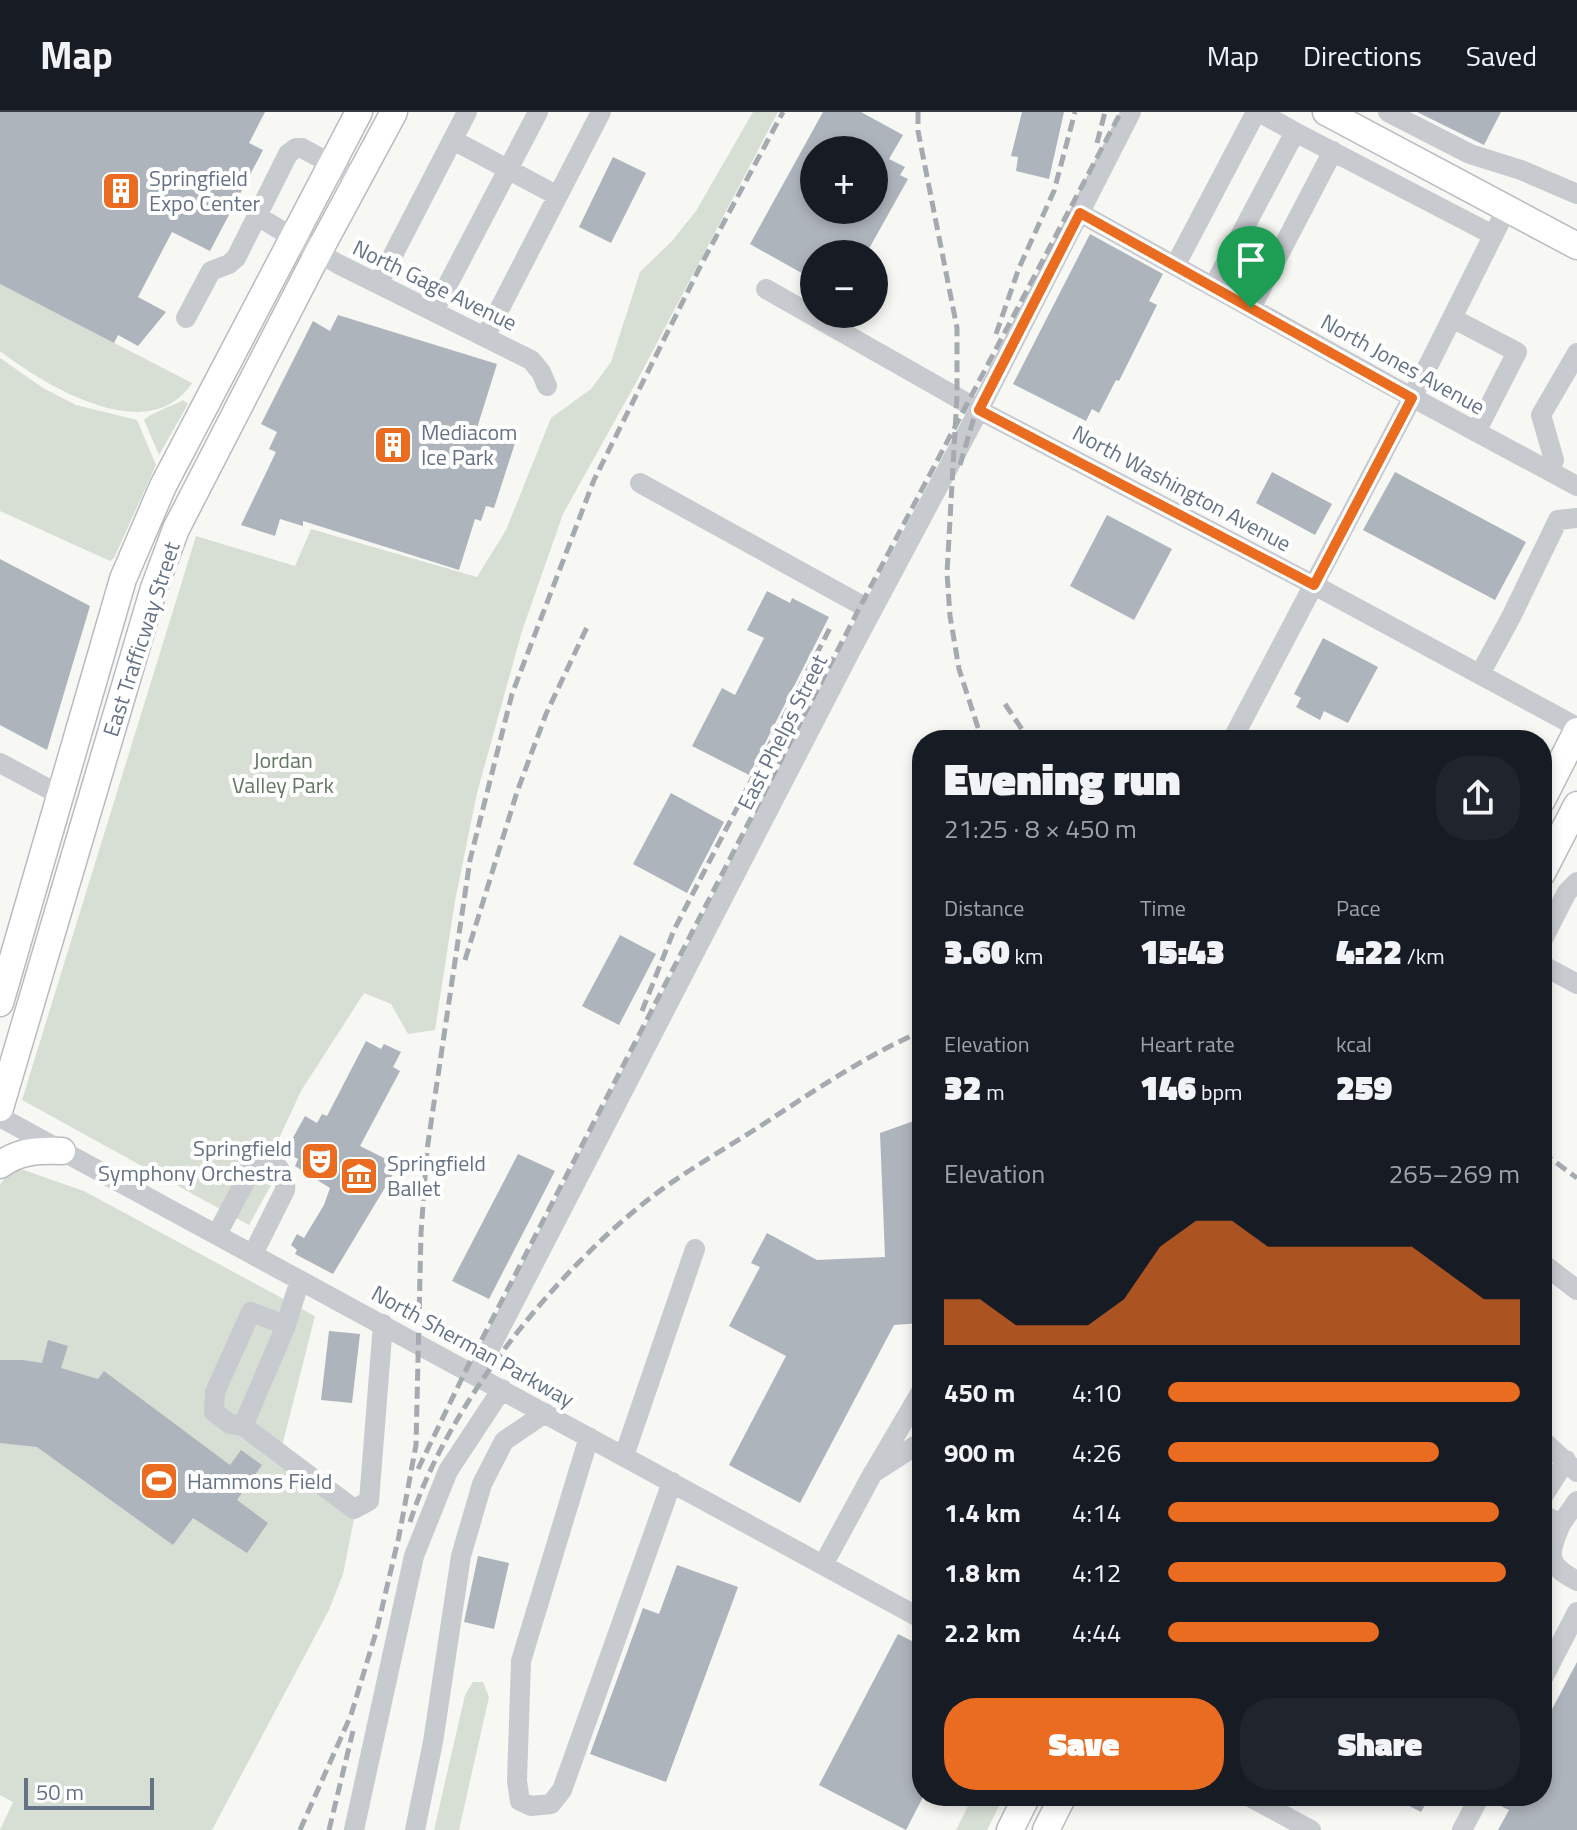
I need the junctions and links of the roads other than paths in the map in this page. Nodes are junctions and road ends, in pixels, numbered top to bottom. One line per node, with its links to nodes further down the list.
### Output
1 (359, 112): 13 (main road, East Trafficway Street)
2 (394, 112): 15 (main road, East Trafficway Street)
3 (467, 112): 11 (street)
4 (538, 112): 14 (street)
5 (601, 112): 17 (street)
6 (1131, 112): 19 (street, East Phelps Street)
7 (1257, 112): 10 (street); 25 (street)
8 (1326, 112): 18 (main road)
9 (1388, 112): 16 (street)
10 (1295, 132): 12 (street); 27 (street)
11 (453, 140): 14 (street); 26 (street)
12 (1333, 151): 21 (street); 29 (street)
13 (331, 164): 15 (street); 20 (street); 22 (main road, East Trafficway Street)
14 (508, 170): 17 (street); 30 (street)
15 (358, 179): 24 (main road, East Trafficway Street)
16 (1577, 194)
17 (556, 195): 33 (street)
18 (1507, 208): 21 (street); 23 (main road)
19 (1080, 213): 25 (street, North Jones Avenue); 37 (street, East Phelps Street)
20 (257, 216): 22 (street, North Gage Avenue); 31 (street)
21 (1493, 235): 32 (street)
22 (292, 237): 24 (street, North Gage Avenue); 51 (main road, East Trafficway Street)
23 (1577, 246)
24 (318, 253): 26 (street, North Gage Avenue); 59 (main road, East Trafficway Street)
25 (1175, 266): 27 (street, North Jones Avenue)
26 (378, 284): 30 (street, North Gage Avenue)
27 (1213, 287): 29 (street, North Jones Avenue)
28 (766, 289): 37 (street, North Washington Avenue)
29 (1251, 308): 36 (street, North Jones Avenue)
30 (434, 311): 33 (street, North Gage Avenue)
31 (186, 318)
32 (1452, 318): 36 (street); 38 (street)
33 (485, 337): 35 (street, North Gage Avenue)
34 (1577, 353): 39 (street)
35 (547, 386)
36 (1412, 398): 38 (street, North Jones Avenue); 44 (street)
37 (979, 410): 44 (street, North Washington Avenue); 45 (street, East Phelps Street)
38 (1476, 432): 39 (street, North Jones Avenue)
39 (1552, 465): 40 (street); 42 (street, North Jones Avenue)
40 (1577, 471)
41 (640, 483): 45 (street)
42 (1577, 486)
43 (1577, 518): 46 (street)
44 (1314, 585): 46 (street, North Washington Avenue); 48 (street)
45 (872, 611): 71 (street, East Phelps Street)
46 (1480, 674): 47 (street, North Washington Avenue)
47 (1577, 729): 50 (main road)
48 (1237, 730)
49 (0, 763): 51 (street)
50 (1552, 780)
51 (60, 795): 58 (main road, East Trafficway Street)
52 (1577, 805): 53 (main road)
53 (1552, 854)
54 (1577, 882): 55 (street)
55 (1552, 921)
56 (1552, 970): 57 (street)
57 (1577, 984)
58 (0, 1003)
59 (0, 1108)
60 (0, 1117): 61 (street, North Sherman Parkway)
61 (62, 1151): 62 (main road); 63 (street, North Sherman Parkway)
62 (0, 1165)
63 (217, 1234): 65 (street, North Sherman Parkway); 65 (street)
64 (695, 1249): 81 (street)
65 (253, 1254): 67 (street, North Sherman Parkway)
66 (1552, 1271): 68 (street)
67 (300, 1280): 69 (street, North Sherman Parkway); 70 (street)
68 (1577, 1290)
69 (383, 1324): 71 (street, North Sherman Parkway); 75 (street)
70 (286, 1325): 75 (street); 75 (street)
71 (476, 1375): 72 (street, North Sherman Parkway)
72 (502, 1389): 74 (street, North Sherman Parkway); 76 (street)
73 (912, 1407): 83 (street)
74 (545, 1413): 77 (street, North Sherman Parkway); 78 (street)
75 (243, 1426)
76 (474, 1428): 78 (street); 100 (street)
77 (589, 1437): 81 (street, North Sherman Parkway); 84 (street)
78 (504, 1441): 101 (street)
79 (912, 1448): 83 (street)
80 (1552, 1449): 82 (street)
81 (624, 1456): 84 (street, North Sherman Parkway)
82 (1571, 1466): 85 (street)
83 (873, 1473): 91 (street)
84 (672, 1482): 91 (street, North Sherman Parkway)
85 (1552, 1487)
86 (1577, 1501): 88 (street)
87 (1552, 1519): 88 (street)
88 (1561, 1524): 89 (street)
89 (1552, 1545)
90 (1552, 1560): 92 (street)
91 (823, 1565): 94 (street, North Sherman Parkway)
92 (1577, 1581)
93 (1577, 1612): 95 (street)
94 (912, 1614)
95 (1552, 1647)
96 (1022, 1806): 102 (main road)
97 (1058, 1806): 103 (main road)
98 (1272, 1806): 104 (street)
99 (1475, 1806): 105 (street)
100 (354, 1830)
101 (415, 1830)
102 (1010, 1830)
103 (1046, 1830)
104 (1311, 1830)
105 (1462, 1830)

